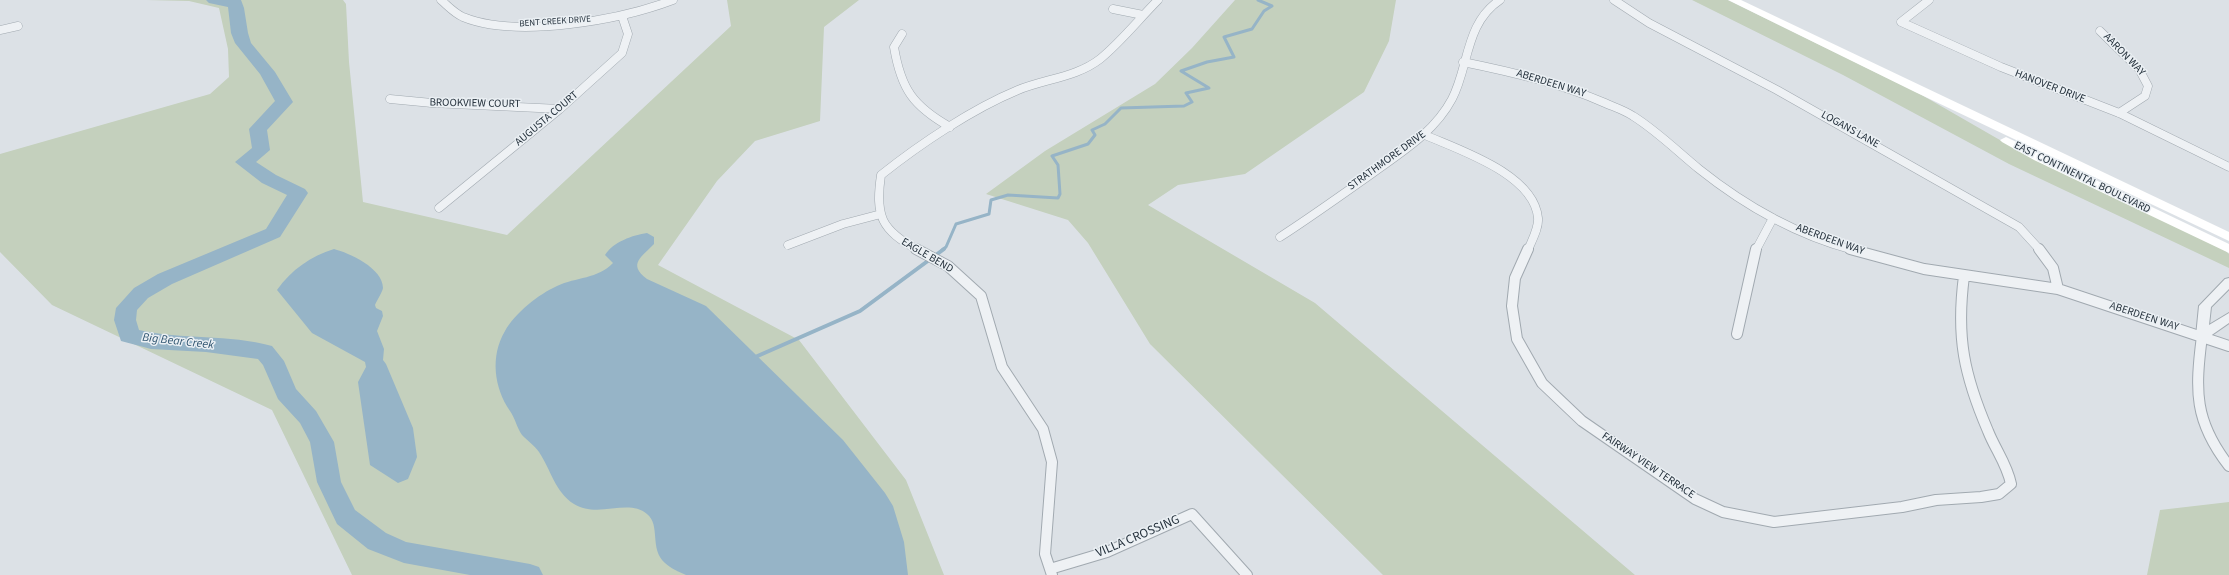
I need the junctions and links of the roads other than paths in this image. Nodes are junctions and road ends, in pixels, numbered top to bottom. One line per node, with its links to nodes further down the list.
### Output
1 (441, 0): 9 (street, BENT CREEK DRIVE)
2 (673, 0): 9 (street, BENT CREEK DRIVE)
3 (1158, 0): 10 (street, EAGLE BEND)
4 (1500, 0): 15 (street, STRATHMORE DRIVE)
5 (1614, 0): 32 (street, LOGANS LANE)
6 (1733, 0): 17 (main road, EAST CONTINENTAL BOULEVARD)
7 (1929, 0): 19 (street, HANOVER DRIVE)
8 (1113, 9): 10 (street)
9 (622, 16): 18 (street, AUGUSTA COURT)
10 (1143, 16): 20 (street, EAGLE BEND)
11 (18, 26): 12 (street)
12 (0, 30)
13 (2100, 31): 19 (street, AARON WAY)
14 (902, 34): 20 (street)
15 (1464, 62): 21 (street, STRATHMORE DRIVE); 25 (street, ABERDEEN WAY)
16 (390, 99): 18 (street, BROOKVIEW COURT)
17 (1939, 101): 27 (main road, EAST CONTINENTAL BOULEVARD); 29 (main road, EAST CONTINENTAL BOULEVARD)
18 (560, 109): 23 (street, AUGUSTA COURT)
19 (2119, 113): 22 (street, HANOVER DRIVE)
20 (950, 127): 24 (street, EAGLE BEND)
21 (1425, 135): 26 (street, STRATHMORE DRIVE); 30 (street, FAIRWAY VIEW TERRACE)
22 (2229, 167)
23 (440, 208)
24 (881, 214): 28 (street); 38 (street, EAGLE BEND)
25 (1773, 218): 30 (street, ABERDEEN WAY); 34 (street)
26 (1280, 237)
27 (2229, 237)
28 (788, 245)
29 (2229, 249)
30 (1964, 276): 32 (street, ABERDEEN WAY)
31 (2229, 282): 35 (street)
32 (2058, 289): 35 (street, ABERDEEN WAY)
33 (2229, 317): 35 (street)
34 (1737, 334)
35 (2202, 336): 36 (street, ABERDEEN WAY); 37 (street)
36 (2229, 346)
37 (2229, 466)
38 (1051, 572): 39 (street, VILLA CROSSING)
39 (1247, 575)

